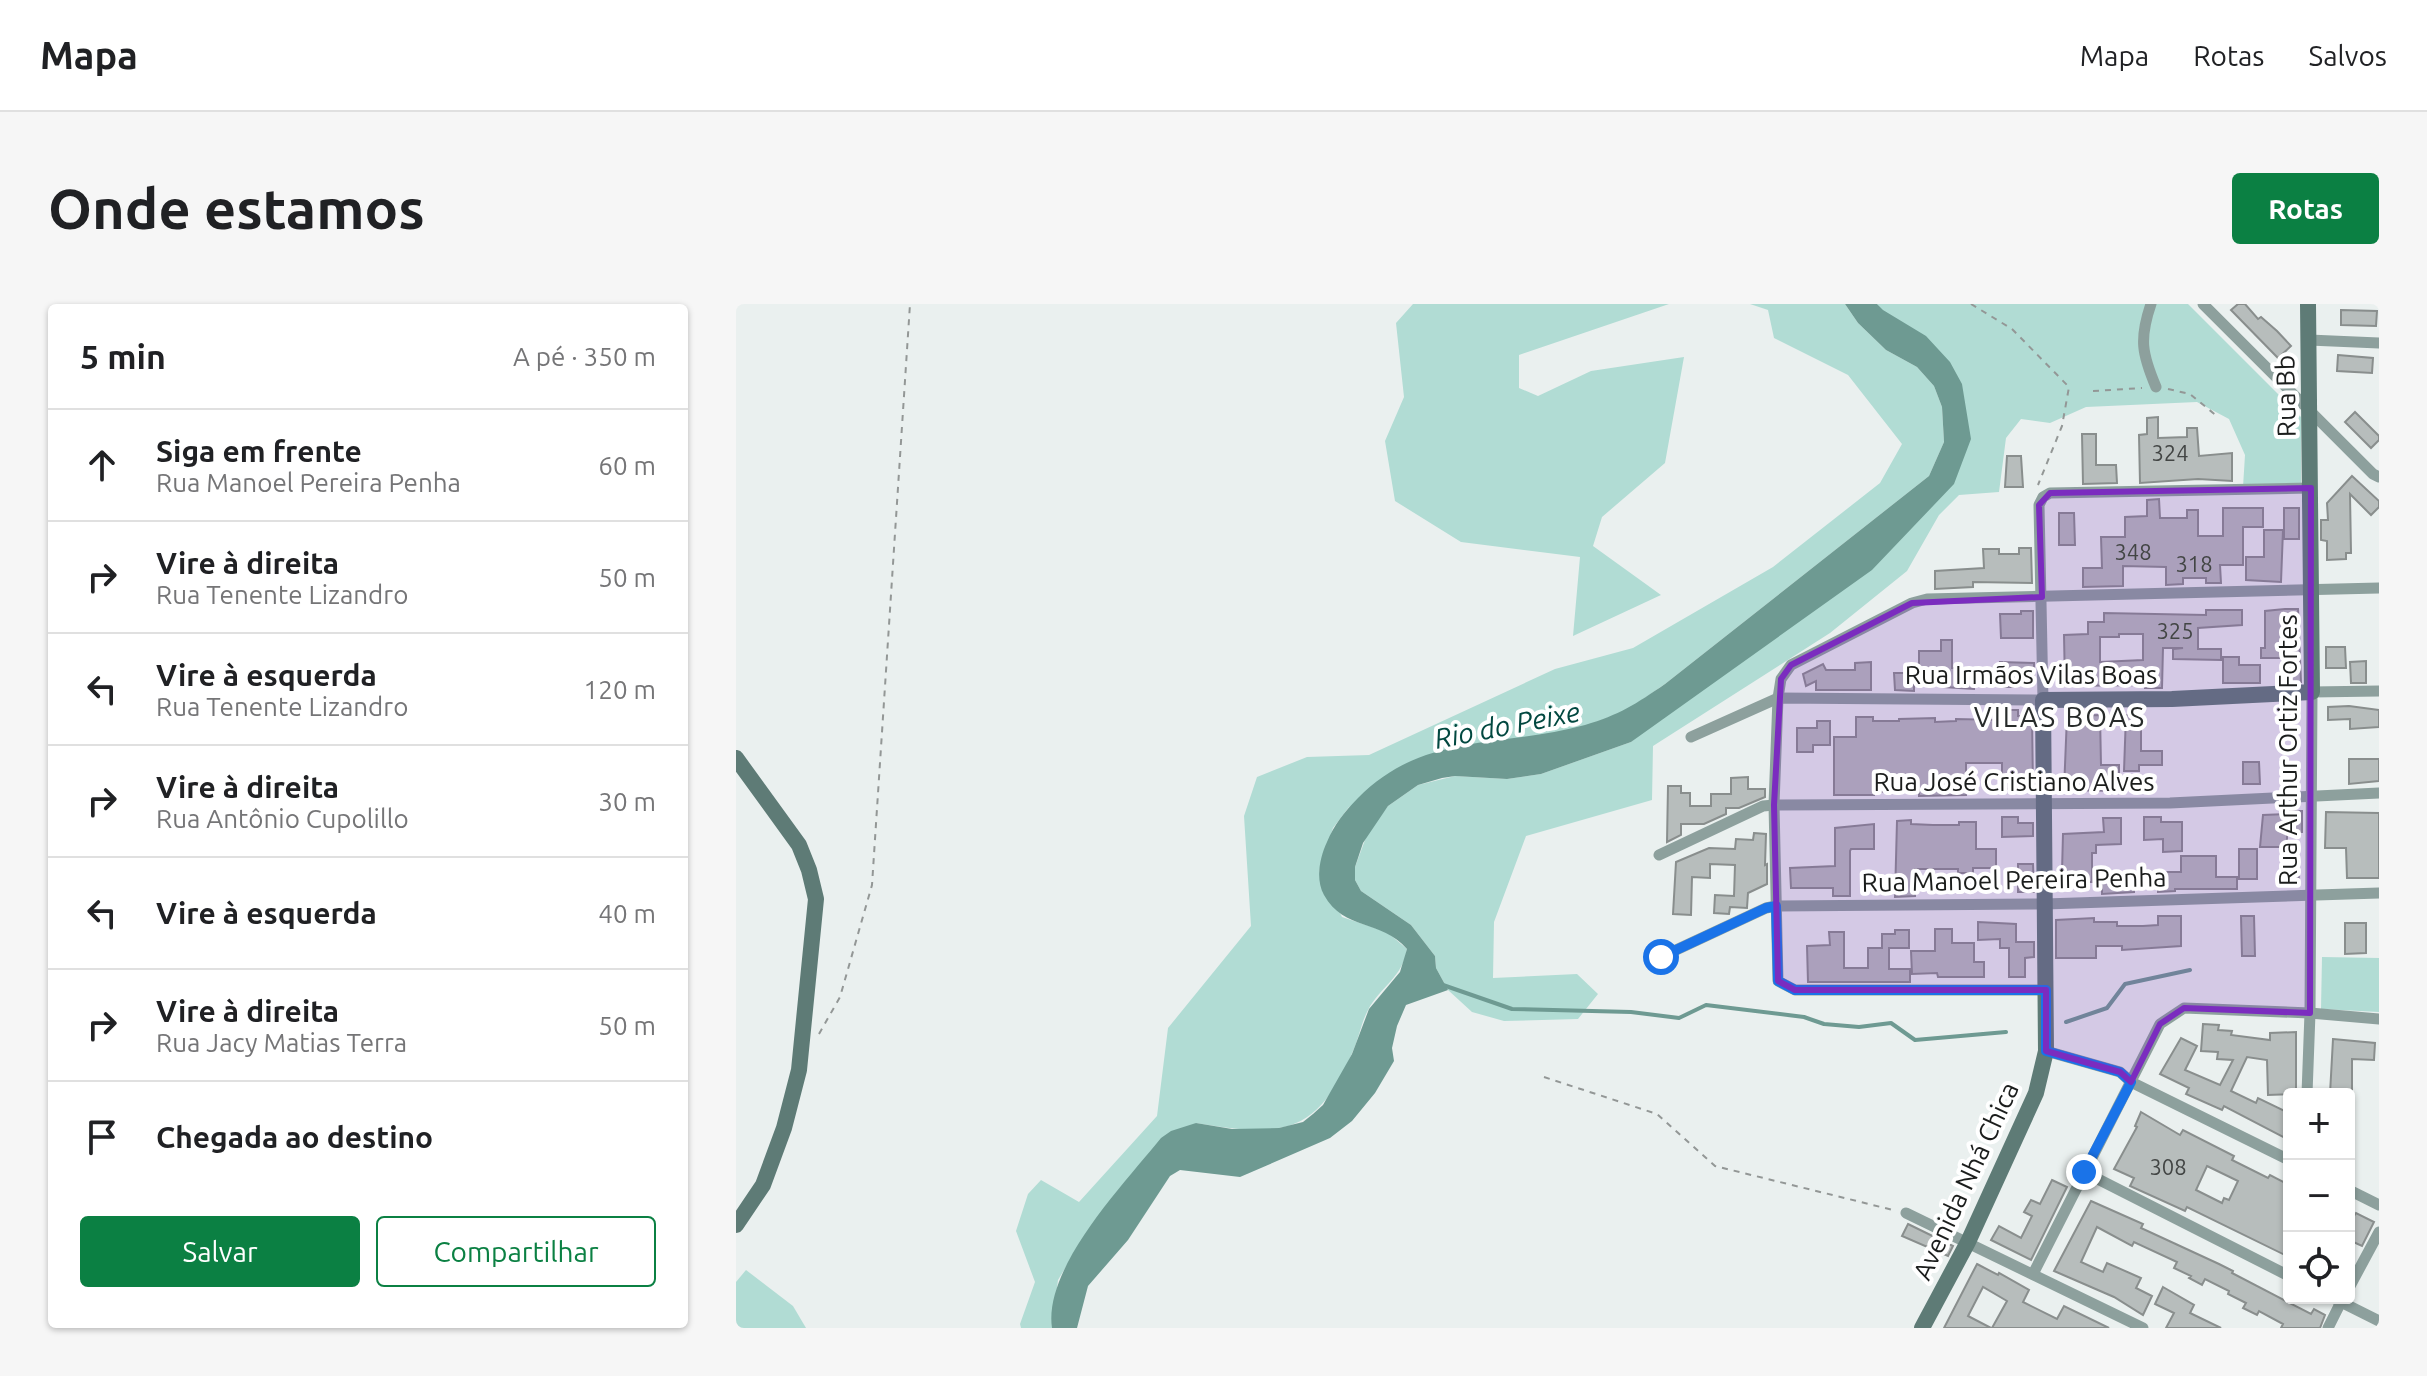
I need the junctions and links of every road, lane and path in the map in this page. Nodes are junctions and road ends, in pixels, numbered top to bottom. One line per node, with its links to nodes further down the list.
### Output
1 (910, 304): 35 (path)
2 (1971, 304): 12 (path)
3 (2151, 304): 8 (street)
4 (2203, 304): 9 (street)
5 (2308, 304): 6 (street, Rua Bb)
6 (2309, 340): 7 (street); 9 (street, Rua Bb)
7 (2379, 343)
8 (2156, 387)
9 (2310, 411): 10 (street); 11 (street, Rua Bb)
10 (2377, 472)
11 (2311, 488): 12 (street); 14 (street, Rua Arthur Ortiz Fortes)
12 (2043, 497): 15 (street)
13 (2379, 588): 14 (street)
14 (2312, 589): 15 (street); 17 (street, Rua Arthur Ortiz Fortes)
15 (2042, 597): 18 (street); 19 (street)
16 (2379, 691): 17 (street, Rua Irmãos Vilas Boas)
17 (2312, 692): 19 (street, Rua Irmãos Vilas Boas); 23 (street, Rua Arthur Ortiz Fortes)
18 (1778, 698): 19 (street, Rua Irmãos Vilas Boas); 20 (street, Rua Irmãos Vilas Boas); 24 (street)
19 (2043, 700): 25 (street, Avenida Nhá Chica)
20 (1691, 737)
21 (736, 758): 45 (street)
22 (2379, 793): 23 (street, Rua José Cristiano Alves)
23 (2313, 795): 25 (street, Rua José Cristiano Alves); 28 (street, Rua Arthur Ortiz Fortes)
24 (1774, 805): 25 (street, Rua José Cristiano Alves); 26 (street, Rua José Cristiano Alves); 30 (street)
25 (2043, 806): 29 (street, Avenida Nhá Chica)
26 (1659, 855)
27 (2379, 893): 28 (street, Rua Manoel Pereira Penha)
28 (2312, 894): 29 (street, Rua Manoel Pereira Penha); 33 (street, Rua Arthur Ortiz Fortes)
29 (2045, 904): 30 (street, Rua Manoel Pereira Penha); 32 (street, Avenida Nhá Chica)
30 (1776, 906): 31 (street, Rua Manoel Pereira Penha); 32 (street)
31 (1661, 957)
32 (2046, 990): 36 (street, Avenida Nhá Chica)
33 (2310, 1013): 34 (street); 38 (street); 39 (street, Rua Arthur Ortiz Fortes)
34 (2379, 1019)
35 (820, 1034)
36 (2046, 1051): 38 (street); 47 (street, Avenida Nhá Chica)
37 (1544, 1077): 44 (path)
38 (2131, 1082): 40 (street); 41 (street)
39 (2307, 1088)
40 (2283, 1156)
41 (2084, 1172): 48 (street); 49 (street)
42 (2355, 1193): 43 (street)
43 (2379, 1205)
44 (1906, 1213): 47 (street)
45 (736, 1225)
46 (2379, 1232): 50 (street)
47 (1968, 1242): 49 (street); 54 (street, Avenida Nhá Chica)
48 (2283, 1273)
49 (2033, 1274): 55 (street)
50 (2355, 1277)
51 (2337, 1304): 56 (street)
52 (2348, 1304): 53 (street)
53 (2379, 1321)
54 (1924, 1327)
55 (2143, 1328)
56 (2328, 1328)

